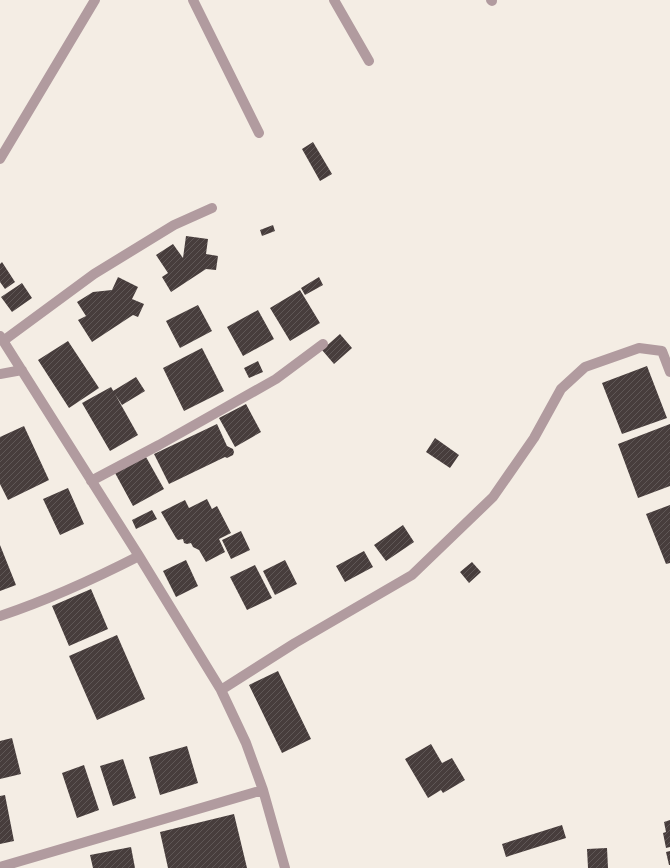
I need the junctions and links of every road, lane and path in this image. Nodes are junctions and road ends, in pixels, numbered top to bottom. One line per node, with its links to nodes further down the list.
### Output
1 (95, 0): 6 (street)
2 (193, 0): 5 (street)
3 (334, 0): 4 (street)
4 (369, 62)
5 (259, 133)
6 (0, 159)
7 (212, 208): 8 (street)
8 (2, 338): 10 (street)
9 (323, 344): 13 (street)
10 (22, 370): 12 (street); 13 (street)
11 (670, 372): 16 (street)
12 (0, 374)
13 (92, 481): 14 (street)
14 (139, 556): 15 (street); 16 (street)
15 (0, 616)
16 (221, 690): 17 (street)
17 (263, 790): 18 (street); 19 (street)
18 (0, 867)
19 (285, 868)

